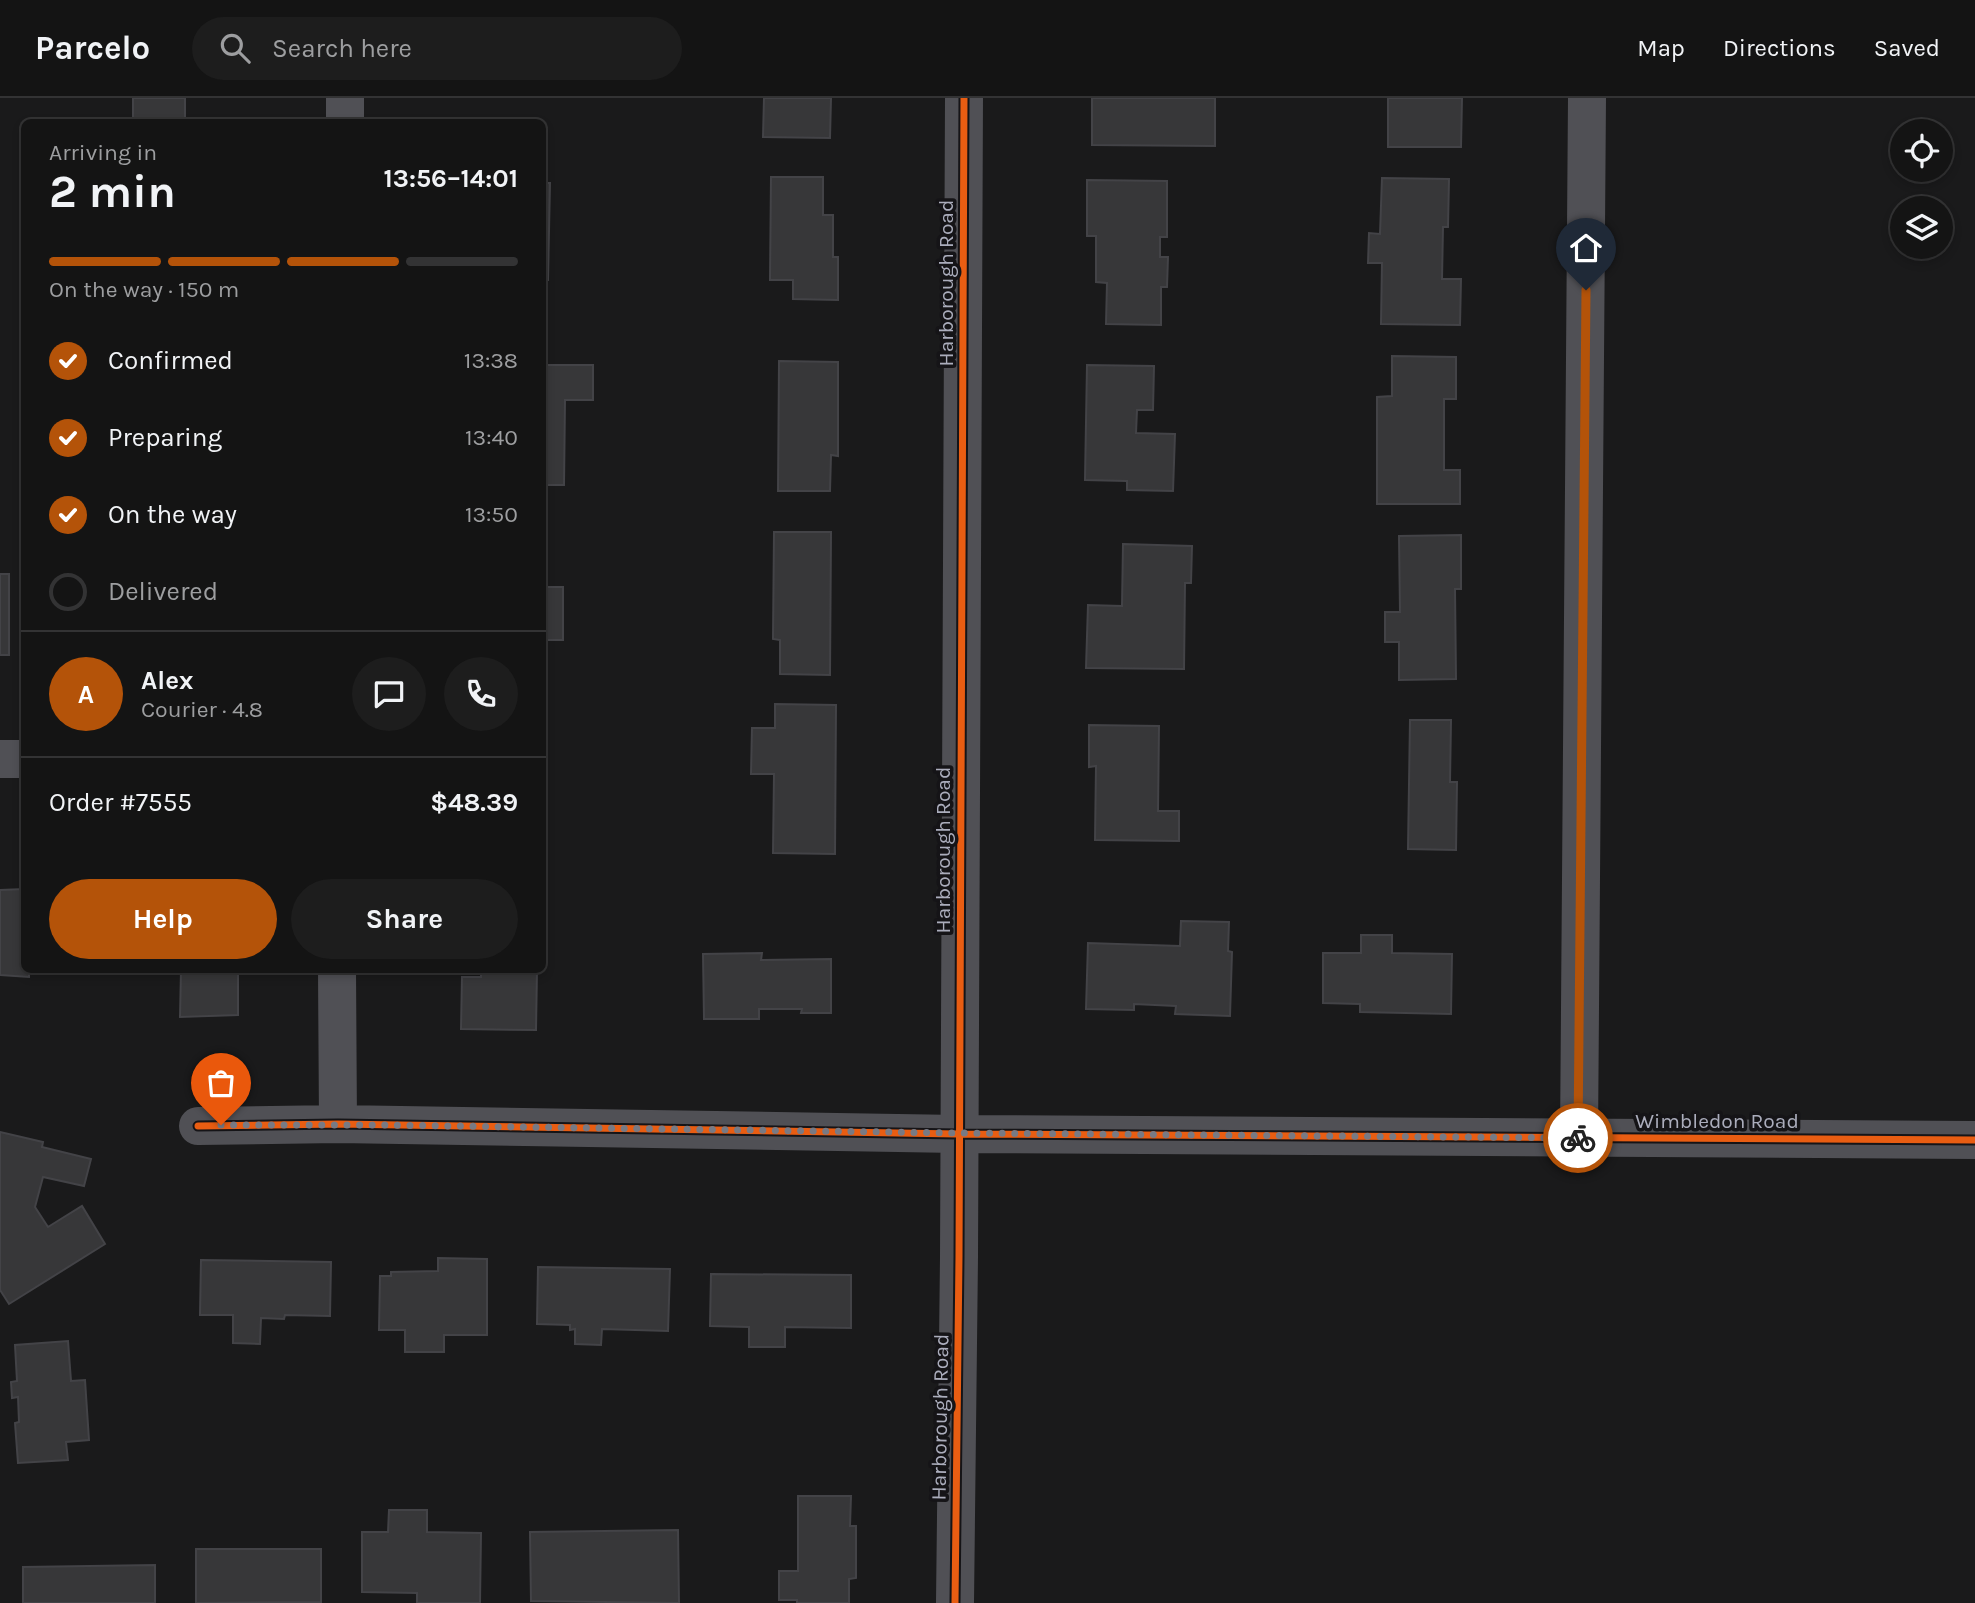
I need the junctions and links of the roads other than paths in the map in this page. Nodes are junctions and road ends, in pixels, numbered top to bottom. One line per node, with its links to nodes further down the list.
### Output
1 (345, 98): 4 (street)
2 (964, 98): 10 (street, Harborough Road)
3 (1587, 98): 11 (street)
4 (345, 119)
5 (0, 759): 6 (street)
6 (21, 759)
7 (337, 973): 8 (street)
8 (338, 1124): 9 (street, Wimbledon Road); 10 (street, Wimbledon Road)
9 (198, 1126)
10 (958, 1133): 11 (street, Wimbledon Road); 13 (street, Harborough Road)
11 (1578, 1138): 12 (street, Wimbledon Road)
12 (1975, 1140)
13 (955, 1603)

